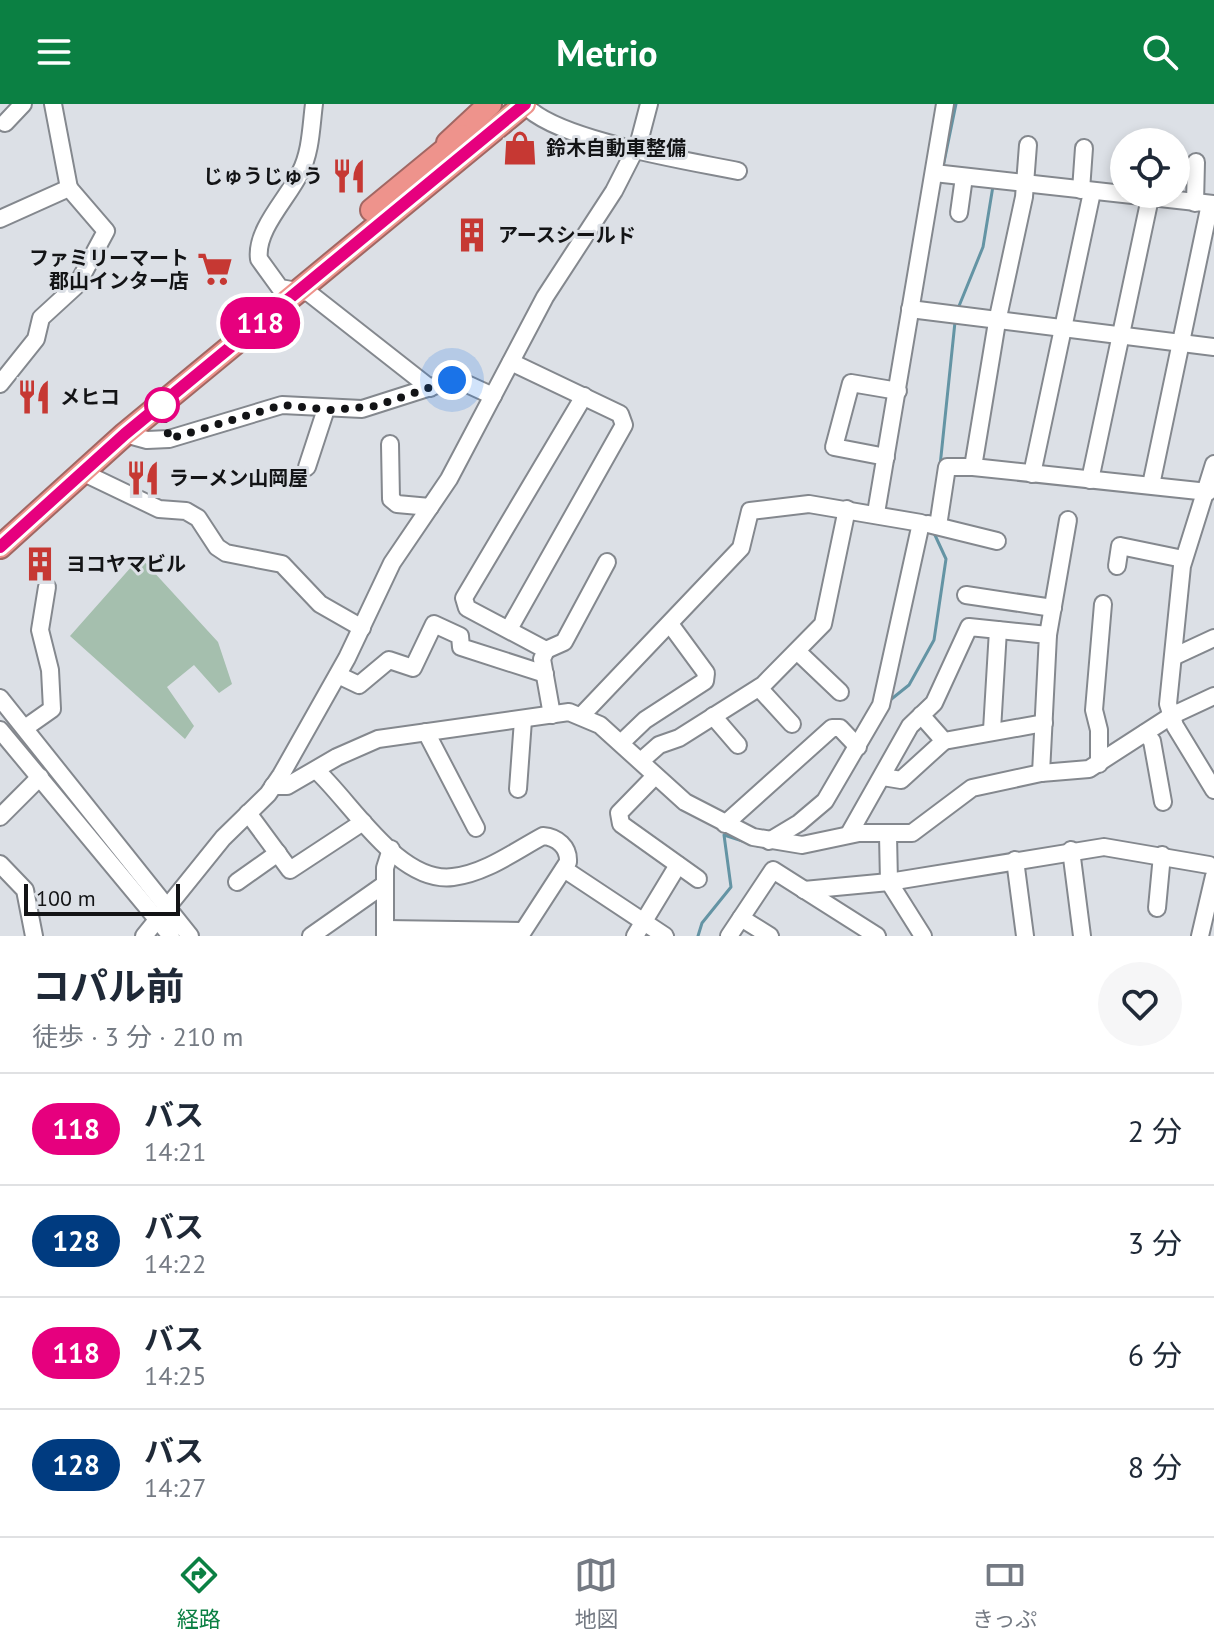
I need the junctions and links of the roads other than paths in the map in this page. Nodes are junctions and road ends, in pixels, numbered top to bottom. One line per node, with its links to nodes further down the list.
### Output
1 (23, 104): 10 (street)
2 (39, 104): 9 (street)
3 (314, 104): 27 (street)
4 (490, 104): 15 (highway)
5 (503, 104): 15 (highway)
6 (524, 104): 13 (street); 27 (highway)
7 (649, 104): 13 (street)
8 (945, 104): 17 (street)
9 (55, 112): 20 (street)
10 (5, 123)
11 (1028, 145): 19 (street)
12 (1084, 148): 21 (street)
13 (636, 150): 16 (street); 34 (street)
14 (1196, 162): 23 (street)
15 (424, 166): 27 (highway)
16 (738, 171)
17 (934, 173): 18 (street); 28 (street)
18 (964, 177): 19 (street); 25 (street)
19 (1025, 184): 21 (street); 29 (street)
20 (69, 188): 26 (street); 35 (street)
21 (1087, 191): 22 (street); 30 (street)
22 (1110, 193)
23 (1206, 204): 32 (street)
24 (1140, 208): 31 (street)
25 (959, 213)
26 (0, 219)
27 (289, 289): 36 (street); 41 (highway); 57 (highway)
28 (910, 309): 29 (street); 37 (street)
29 (997, 322): 30 (street); 46 (street)
30 (1062, 328): 31 (street); 48 (street)
31 (1120, 336): 32 (street); 49 (street)
32 (1180, 342): 33 (street); 50 (street)
33 (1214, 347)
34 (511, 362): 38 (street); 39 (street)
35 (0, 384)
36 (430, 388): 38 (street); 40 (street)
37 (898, 391): 43 (street); 43 (street)
38 (493, 396): 52 (street)
39 (584, 396): 69 (street); 69 (street)
40 (326, 409): 41 (street); 45 (street)
41 (125, 434): 47 (highway)
42 (390, 444): 52 (street)
43 (886, 457): 54 (street)
44 (1214, 464): 51 (street)
45 (307, 467)
46 (973, 467): 48 (street); 56 (street)
47 (84, 473): 59 (highway); 68 (street)
48 (1032, 474): 49 (street)
49 (1090, 480): 50 (street)
50 (1151, 485): 51 (street)
51 (1208, 492): 60 (street)
52 (430, 507): 68 (street)
53 (847, 509): 54 (street); 67 (street); 74 (street)
54 (876, 513): 56 (street)
55 (1068, 520): 66 (street)
56 (930, 524): 58 (street); 98 (street)
57 (0, 529)
58 (997, 541)
59 (0, 547)
60 (1183, 559): 62 (street); 75 (street)
61 (607, 562): 73 (street)
62 (1117, 566)
63 (47, 587): 90 (street)
64 (966, 595): 66 (street)
65 (1103, 604): 100 (street)
66 (1053, 608): 71 (street)
67 (670, 624): 83 (street); 96 (street)
68 (362, 628): 77 (street)
69 (509, 629): 73 (street)
70 (998, 630): 71 (street); 84 (street); 92 (street)
71 (1048, 635): 88 (street)
72 (1214, 638): 75 (street)
73 (546, 650): 76 (street)
74 (798, 652): 78 (street); 79 (street)
75 (1173, 657): 86 (street)
76 (545, 674): 77 (street); 82 (street)
77 (338, 675): 106 (street)
78 (759, 688): 85 (street); 89 (street)
79 (840, 692)
80 (1214, 696): 86 (street)
81 (0, 698): 90 (street)
82 (552, 715): 83 (street); 87 (street)
83 (582, 715): 96 (street)
84 (921, 715): 95 (street); 105 (street)
85 (713, 716): 97 (street); 99 (street)
86 (1171, 716): 94 (street); 108 (street)
87 (523, 720): 93 (street); 107 (street)
88 (1044, 723): 92 (street); 102 (street)
89 (792, 724)
90 (25, 728): 133 (street)
91 (0, 730): 103 (street)
92 (992, 730): 95 (street)
93 (426, 732): 101 (street); 114 (street)
94 (1145, 733): 100 (street); 109 (street)
95 (944, 741): 105 (street)
96 (621, 743): 99 (street)
97 (738, 745)
98 (858, 747): 113 (street); 117 (street)
99 (642, 760): 104 (street)
100 (1099, 764): 102 (street)
101 (316, 770): 106 (street); 112 (street)
102 (1041, 773): 116 (street)
103 (40, 777): 111 (street); 133 (street)
104 (654, 777): 113 (street); 124 (street)
105 (883, 777): 115 (street)
106 (273, 786): 110 (street)
107 (518, 789)
108 (1214, 790)
109 (1163, 802)
110 (248, 813): 120 (street); 133 (street)
111 (0, 817)
112 (363, 822): 118 (street); 120 (street)
113 (725, 824): 117 (street)
114 (476, 828)
115 (849, 834): 116 (street); 117 (street)
116 (888, 835): 129 (street)
117 (769, 841)
118 (391, 849): 125 (street); 130 (street)
119 (1071, 850): 121 (street); 122 (street); 150 (street)
120 (278, 853): 128 (street)
121 (1162, 855): 126 (street); 132 (street)
122 (1015, 860): 129 (street); 149 (street)
123 (0, 864): 139 (street)
124 (678, 865): 127 (street); 135 (street)
125 (564, 869): 135 (street); 138 (street)
126 (1212, 870): 151 (street)
127 (698, 879)
128 (237, 882)
129 (889, 882): 131 (street); 148 (street)
130 (385, 884): 137 (street); 143 (street)
131 (804, 890): 134 (street); 136 (street)
132 (1157, 908)
133 (164, 915): 140 (street); 141 (street); 142 (street)
134 (741, 918): 145 (street); 146 (street)
135 (639, 929): 144 (street)
136 (853, 929): 147 (street)
137 (385, 933): 138 (street)
138 (521, 934)
139 (34, 936)
140 (144, 936)
141 (171, 936)
142 (190, 936)
143 (311, 936)
144 (665, 936)
145 (729, 936)
146 (770, 936)
147 (877, 936)
148 (923, 936)
149 (1025, 936)
150 (1082, 936)
151 (1200, 936)

